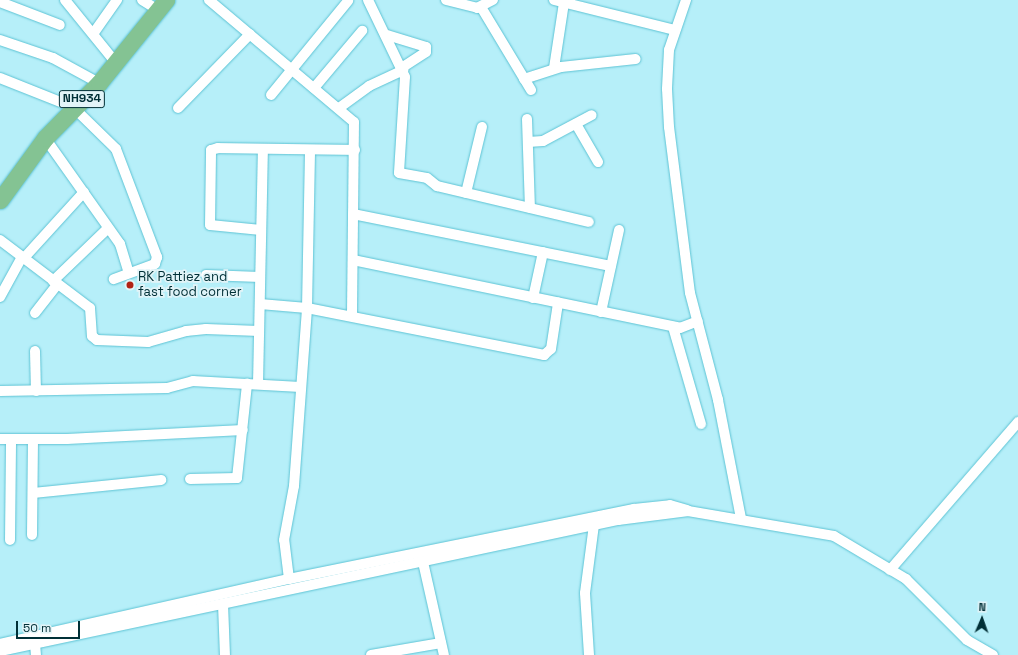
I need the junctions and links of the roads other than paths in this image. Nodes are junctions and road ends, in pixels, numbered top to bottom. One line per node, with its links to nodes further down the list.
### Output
1 (65, 0): 17 (street)
2 (117, 0): 17 (street)
3 (142, 0): 12 (street)
4 (209, 0): 18 (street)
5 (368, 0): 19 (street)
6 (446, 0): 13 (street)
7 (492, 0): 13 (street)
8 (686, 0): 15 (street)
9 (348, 1): 25 (street)
10 (560, 1): 15 (street); 23 (street)
11 (0, 2): 14 (street)
12 (162, 5): 22 (highway, NH934)
13 (481, 7): 27 (street)
14 (60, 25)
15 (674, 30): 72 (street)
16 (362, 31): 29 (street)
17 (93, 34): 22 (street)
18 (250, 34): 25 (street); 33 (street)
19 (387, 36): 24 (street); 24 (street)
20 (0, 40): 28 (street)
21 (636, 58): 23 (street)
22 (116, 63): 28 (highway, NH934)
23 (554, 68): 27 (street)
24 (402, 69): 34 (street); 46 (street)
25 (292, 70): 29 (street); 31 (street)
26 (0, 78): 32 (street)
27 (524, 79): 30 (street)
28 (99, 83): 32 (highway, NH934)
29 (314, 88): 34 (street)
30 (531, 90)
31 (271, 95)
32 (73, 107): 39 (highway, NH934); 59 (street)
33 (178, 108)
34 (339, 108): 43 (street)
35 (592, 115): 37 (street)
36 (527, 119): 40 (street)
37 (576, 124): 40 (street); 44 (street)
38 (482, 127): 46 (street)
39 (45, 138): 45 (street); 47 (highway, NH934)
40 (528, 142): 48 (street)
41 (263, 149): 42 (street); 52 (street); 52 (street)
42 (310, 150): 43 (street); 68 (street)
43 (354, 150): 49 (street)
44 (598, 162)
45 (84, 192): 51 (street); 56 (street)
46 (466, 193): 48 (street)
47 (0, 200)
48 (530, 208): 50 (street)
49 (353, 214): 55 (street); 57 (street)
50 (588, 222)
51 (108, 228): 59 (street); 63 (street)
52 (261, 230): 61 (street)
53 (619, 230): 58 (street)
54 (0, 240): 56 (street)
55 (543, 252): 58 (street); 65 (street)
56 (23, 258): 63 (street); 64 (street)
57 (353, 260): 65 (street); 71 (street)
58 (611, 266): 69 (street)
59 (129, 274): 62 (street)
60 (206, 275): 61 (street)
61 (260, 277): 67 (street)
62 (114, 279)
63 (55, 283): 70 (street); 74 (street)
64 (0, 297)
65 (533, 298): 66 (street)
66 (558, 303): 69 (street); 71 (street)
67 (260, 304): 68 (street); 74 (street)
68 (307, 308): 71 (street); 77 (street)
69 (601, 312): 73 (street)
70 (35, 313)
71 (352, 316)
72 (698, 321): 73 (street); 90 (street)
73 (673, 327): 81 (street)
74 (259, 331): 76 (street)
75 (35, 351): 79 (street)
76 (253, 384): 77 (street); 79 (street); 82 (street)
77 (300, 387): 96 (street)
78 (0, 391): 79 (street)
79 (36, 391)
80 (1018, 422): 95 (street)
81 (701, 424)
82 (243, 430): 85 (street); 86 (street)
83 (0, 439): 84 (street)
84 (11, 440): 85 (street); 93 (street)
85 (33, 440): 88 (street)
86 (190, 479)
87 (161, 480): 88 (street)
88 (33, 493): 92 (street)
89 (688, 511): 90 (street); 91 (street); 96 (street)
90 (741, 518): 95 (street)
91 (594, 525): 94 (street); 106 (street)
92 (32, 535)
93 (10, 540)
94 (423, 562): 97 (street); 98 (street)
95 (890, 570): 107 (street)
96 (289, 579): 99 (street)
97 (223, 604): 100 (street); 103 (street)
98 (441, 643): 104 (street); 105 (street)
99 (0, 644)
100 (35, 644): 101 (street); 102 (street)
101 (0, 651)
102 (36, 655)
103 (225, 655)
104 (372, 655)
105 (444, 655)
106 (589, 655)
107 (993, 655)

